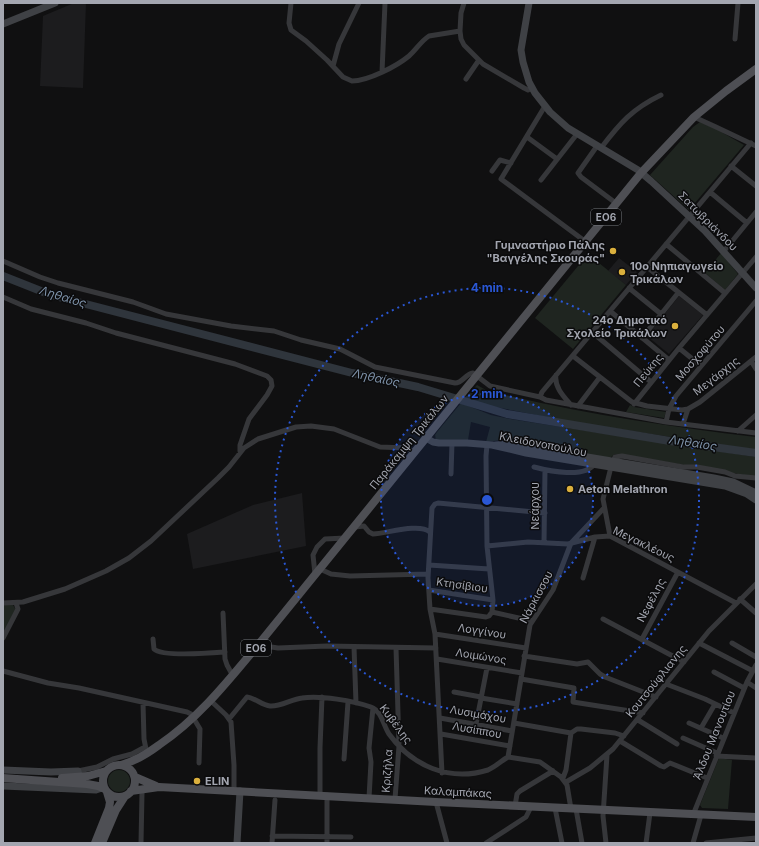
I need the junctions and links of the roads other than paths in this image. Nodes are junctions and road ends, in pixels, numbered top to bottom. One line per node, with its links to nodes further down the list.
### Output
1 (55, 3): 8 (street)
2 (291, 3): 12 (street)
3 (358, 3): 12 (street)
4 (385, 3): 14 (street)
5 (464, 3): 9 (street)
6 (530, 3): 16 (street, Σατωβριάνδου)
7 (738, 3): 10 (street)
8 (3, 24)
9 (460, 31): 11 (street); 14 (street)
10 (735, 39)
11 (480, 60): 15 (street); 16 (street)
12 (334, 66): 14 (street)
13 (756, 69): 19 (main road, Παράκαμψη Τρικάλων / ΕΟ6)
14 (382, 72)
15 (466, 79)
16 (532, 88): 18 (street, Σατωβριάνδου)
17 (661, 95): 24 (street)
18 (545, 106): 20 (street, Σατωβριάνδου); 21 (street)
19 (694, 117): 22 (street); 29 (main road, Παράκαμψη Τρικάλων / ΕΟ6)
20 (578, 134): 24 (street, Σατωβριάνδου); 25 (street)
21 (527, 137): 25 (street); 26 (street)
22 (750, 143): 23 (street); 27 (street)
23 (756, 146)
24 (599, 147): 29 (street, Σατωβριάνδου); 33 (street)
25 (557, 159): 30 (street)
26 (511, 163): 28 (street); 37 (street)
27 (731, 166): 31 (street); 32 (street)
28 (492, 171)
29 (641, 173): 33 (main road, Παράκαμψη Τρικάλων / ΕΟ6); 35 (street, Σατωβριάνδου)
30 (541, 180)
31 (756, 186)
32 (710, 192): 35 (street); 36 (street)
33 (617, 204): 37 (main road, Παράκαμψη Τρικάλων / ΕΟ6)
34 (756, 212): 36 (street)
35 (689, 216): 38 (street); 39 (street, Σατωβριάνδου)
36 (747, 223): 39 (street)
37 (586, 242): 64 (main road, Παράκαμψη Τρικάλων / ΕΟ6)
38 (666, 244): 42 (street); 47 (street)
39 (724, 251): 43 (street, Σατωβριάνδου)
40 (756, 257): 43 (street, Πεύκης)
41 (3, 261): 64 (street)
42 (647, 267): 44 (street); 46 (street)
43 (743, 273): 45 (street, Σατωβριάνδου); 47 (street, Πεύκης)
44 (629, 288): 50 (street); 51 (street)
45 (756, 288)
46 (678, 293): 51 (street); 52 (street)
47 (725, 294): 52 (street, Πεύκης)
48 (3, 297): 80 (street)
49 (756, 301): 60 (street, Μοσχοφύτου)
50 (610, 311): 53 (street); 54 (street)
51 (662, 314): 54 (street)
52 (707, 315): 55 (street, Πεύκης)
53 (592, 332): 56 (street); 65 (street)
54 (642, 338): 58 (street)
55 (679, 348): 58 (street, Πεύκης); 60 (street)
56 (572, 356): 62 (street); 63 (street)
57 (756, 357): 59 (street, Μεγάρχης)
58 (669, 360): 65 (street, Πεύκης)
59 (751, 361): 61 (street); 71 (street, Μεγάρχης)
60 (701, 366): 70 (street, Μοσχοφύτου)
61 (756, 369)
62 (556, 375): 66 (street); 68 (street)
63 (600, 377): 67 (street); 69 (street)
64 (475, 379): 66 (street); 77 (main road, Παράκαμψη Τρικάλων / ΕΟ6)
65 (651, 382): 67 (street, Πεύκης)
66 (540, 397): 68 (street)
67 (634, 404): 70 (street, Μεγάρχης)
68 (571, 405): 69 (street)
69 (578, 406): 73 (street)
70 (669, 409): 71 (street, Μεγάρχης); 73 (street, Μοσχοφύτου)
71 (688, 409): 74 (street, Μεγάρχης)
72 (756, 415): 75 (street)
73 (666, 422): 74 (street)
74 (683, 424): 75 (street)
75 (738, 431): 76 (street)
76 (756, 434)
77 (426, 438): 78 (street, Κλειδονοπούλου); 81 (main road, Παράκαμψη Τρικάλων / ΕΟ6)
78 (452, 443): 79 (street, Κλειδονοπούλου); 87 (street)
79 (490, 445): 82 (street, Κλειδονοπούλου); 91 (street)
80 (240, 451): 81 (street); 113 (street)
81 (415, 453): 94 (main road, Παράκαμψη Τρικάλων / ΕΟ6)
82 (596, 462): 83 (street, Κλειδονοπούλου); 85 (street)
83 (612, 465): 86 (street, Κλειδονοπούλου); 90 (street, Κλειδονοπούλου); 92 (street)
84 (534, 467): 85 (street)
85 (545, 470): 93 (street, Νεάρχου)
86 (683, 470): 88 (street); 89 (street, Κλειδονοπούλου)
87 (451, 474)
88 (756, 478)
89 (756, 493)
90 (756, 500)
91 (486, 508): 93 (street); 95 (street); 101 (street)
92 (604, 508): 96 (street); 100 (street, Νάρκισσου)
93 (545, 513): 99 (street, Νεάρχου)
94 (354, 527): 95 (street); 98 (main road, Παράκαμψη Τρικάλων / ΕΟ6)
95 (430, 532): 102 (street)
96 (610, 536): 97 (street, Μεγακλέους); 105 (street, Μεγακλέους)
97 (595, 537): 100 (street, Μεγακλέους); 107 (street)
98 (345, 538): 104 (main road, Παράκαμψη Τρικάλων / ΕΟ6); 104 (street)
99 (544, 543): 100 (street, Μεγακλέους); 101 (street, Μεγακλέους)
100 (571, 543): 121 (street, Νάρκισσου)
101 (487, 546): 103 (street)
102 (429, 565): 103 (street); 106 (street)
103 (489, 569): 110 (street)
104 (318, 571): 106 (street); 128 (main road, Παράκαμψη Τρικάλων / ΕΟ6)
105 (678, 572): 111 (street, Μεγακλέους); 124 (street, Νεφέλης)
106 (428, 574): 109 (street)
107 (582, 578)
108 (756, 584): 111 (street, Κουτσούφλιανης)
109 (428, 590): 110 (street, Κτησίβιου); 115 (street)
110 (493, 600): 118 (street)
111 (738, 601): 119 (street, Μεγακλέους); 126 (street, Κουτσούφλιανης)
112 (3, 602): 114 (street)
113 (23, 602): 114 (street); 116 (street)
114 (16, 603): 116 (street)
115 (430, 609): 118 (street); 122 (street)
116 (18, 610): 123 (street)
117 (223, 612): 133 (street)
118 (492, 612): 121 (street)
119 (756, 613)
120 (603, 619): 124 (street)
121 (532, 621): 132 (street, Νάρκισσου)
122 (435, 634): 131 (street); 132 (street, Λογγίνου)
123 (3, 638)
124 (642, 638): 137 (street)
125 (153, 639): 133 (street)
126 (700, 643): 137 (street, Κουτσούφλιανης); 141 (street)
127 (732, 643): 135 (street)
128 (258, 645): 129 (street); 144 (main road, Παράκαμψη Τρικάλων / ΕΟ6)
129 (354, 647): 130 (street); 157 (street)
130 (396, 648): 131 (street); 179 (street, Κριζήλα)
131 (436, 648): 136 (street)
132 (526, 648): 134 (street, Νάρκισσου)
133 (225, 652): 144 (street)
134 (524, 656): 143 (street, Νάρκισσου); 152 (street)
135 (756, 656)
136 (437, 659): 139 (street, Λοιμώνος); 163 (street)
137 (684, 662): 147 (street, Κουτσούφλιανης)
138 (756, 665): 141 (street, Άλδου Μανουτίου)
139 (487, 668): 143 (street, Λοιμώνος); 153 (street)
140 (3, 671): 156 (street)
141 (753, 671): 146 (street, Άλδου Μανουτίου)
142 (714, 672): 148 (street)
143 (522, 673): 145 (street, Νάρκισσου)
144 (233, 676): 154 (main road, Παράκαμψη Τρικάλων / ΕΟ6)
145 (520, 679): 158 (street, Νάρκισσου); 162 (street)
146 (747, 682): 148 (street, Άλδου Μανουτίου); 149 (street)
147 (666, 684): 152 (street, Κουτσούφλιανης); 159 (street)
148 (744, 688): 161 (street, Άλδου Μανουτίου)
149 (756, 688)
150 (454, 692): 153 (street)
151 (322, 697): 155 (street, Κυβέλης); 164 (street, Κυβέλης); 205 (street)
152 (656, 697): 162 (street, Κουτσούφλιανης)
153 (481, 698): 158 (street); 169 (street)
154 (211, 701): 164 (street); 165 (main road, Παράκαμψη Τρικάλων / ΕΟ6)
155 (348, 702): 157 (street, Κυβέλης); 186 (street)
156 (143, 703): 165 (street); 181 (street)
157 (356, 703): 160 (street, Κυβέλης)
158 (517, 704): 167 (street, Νάρκισσου)
159 (714, 704): 161 (street); 170 (street)
160 (373, 708): 179 (street, Κυβέλης); 206 (street)
161 (734, 713): 176 (street, Άλδου Μανουτίου)
162 (643, 714): 166 (street, Κουτσούφλιανης)
163 (440, 718): 169 (street, Λυσιμάχου); 173 (street)
164 (229, 719): 203 (street)
165 (192, 720): 181 (main road, Παράκαμψη Τρικάλων / ΕΟ6); 187 (street)
166 (638, 720): 174 (street, Κουτσούφλιανης); 178 (street)
167 (514, 723): 171 (street, Νάρκισσου); 172 (street)
168 (689, 723): 170 (street)
169 (476, 724): 171 (street, Λυσιμάχου)
170 (701, 728): 176 (street)
171 (512, 731): 180 (street, Νάρκισσου)
172 (571, 733): 174 (street); 198 (street)
173 (441, 734): 180 (street, Λυσίππου); 192 (street)
174 (624, 736): 177 (street, Κουτσούφλιανης)
175 (683, 738): 182 (street)
176 (723, 738): 182 (street, Άλδου Μανουτίου)
177 (620, 742): 183 (street, Κουτσούφλιανης); 196 (street)
178 (677, 744)
179 (399, 746): 192 (street, Κυβέλης); 207 (street, Κριζήλα)
180 (510, 746): 184 (street, Νάρκισσου)
181 (145, 752): 188 (main road, Παράκαμψη Τρικάλων / ΕΟ6); 193 (street); 194 (main road, Παράκαμψη Τρικάλων / ΕΟ6)
182 (717, 754): 185 (street); 196 (street, Άλδου Μανουτίου)
183 (607, 755): 198 (street, Κουτσούφλιανης); 214 (street)
184 (508, 757): 191 (street); 192 (street, Κυβέλης)
185 (756, 758)
186 (344, 759)
187 (199, 764)
188 (122, 765): 190 (main road, ΕΟ6); 194 (main road)
189 (3, 770): 193 (street)
190 (106, 771): 193 (main road, ΕΟ6); 201 (main road)
191 (553, 771): 198 (street); 210 (street)
192 (442, 773)
193 (79, 774): 197 (main road, ΕΟ6)
194 (134, 776): 200 (main road, Καλαμπάκας); 204 (main road, ΕΟ6)
195 (3, 778): 197 (main road, ΕΟ6)
196 (707, 778): 216 (street, Άλδου Μανουτίου)
197 (42, 780): 201 (main road, ΕΟ6)
198 (565, 780): 213 (street)
199 (3, 786): 201 (street)
200 (159, 787): 202 (main road, Καλαμπάκας); 203 (main road, Καλαμπάκας)
201 (105, 789): 204 (main road, ΕΟ6); 223 (main road)
202 (143, 789): 204 (main road, Καλαμπάκας); 225 (street)
203 (237, 791): 205 (main road, Καλαμπάκας); 226 (street)
204 (128, 793): 224 (main road)
205 (323, 795): 206 (main road, Καλαμπάκας); 219 (street)
206 (369, 798): 207 (main road, Καλαμπάκας)
207 (395, 799): 209 (main road, Καλαμπάκας)
208 (275, 800): 218 (street)
209 (436, 802): 210 (main road, Καλαμπάκας); 229 (street)
210 (515, 806): 211 (main road, Καλαμπάκας)
211 (531, 807): 212 (main road, Καλαμπάκας); 230 (street)
212 (555, 808): 213 (main road, Καλαμπάκας); 231 (street)
213 (573, 809): 214 (main road, Καλαμπάκας); 232 (street)
214 (603, 810): 215 (main road, Καλαμπάκας); 233 (street)
215 (650, 813): 216 (main road, Καλαμπάκας); 234 (street)
216 (697, 815): 217 (main road, Καλαμπάκας); 235 (street, Άλδου Μανουτίου)
217 (756, 817)
218 (272, 836): 219 (street); 227 (street)
219 (327, 837): 220 (street); 228 (street)
220 (351, 837)
221 (741, 841): 222 (street); 237 (street)
222 (756, 841)
223 (95, 843)
224 (102, 843)
225 (140, 843)
226 (237, 843)
227 (272, 843)
228 (327, 843)
229 (447, 843)
230 (486, 843)
231 (562, 843)
232 (582, 843)
233 (606, 843)
234 (646, 843)
235 (693, 843)
236 (706, 843): 237 (street)
237 (709, 843)

